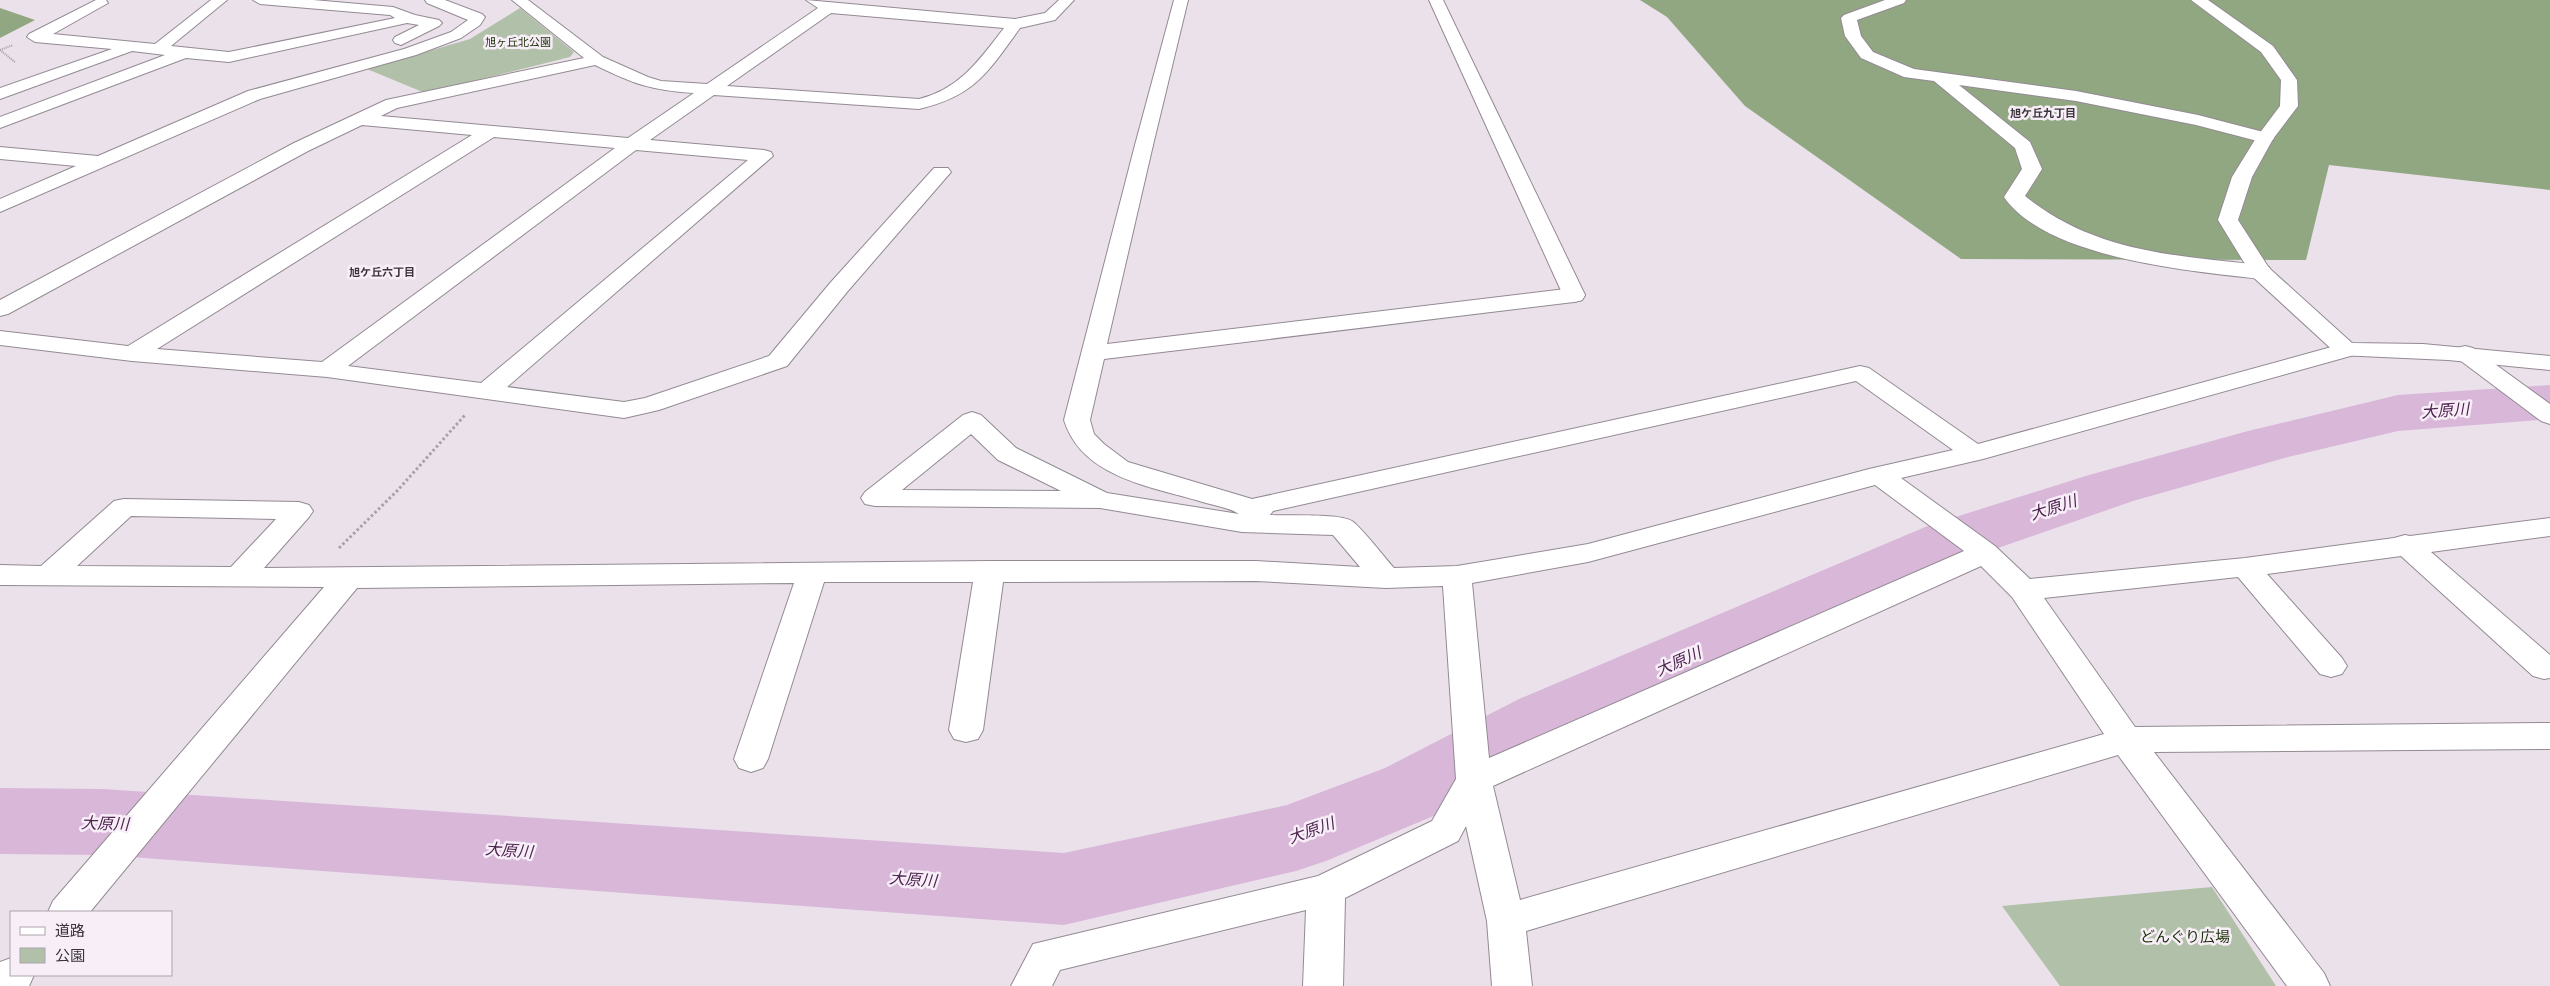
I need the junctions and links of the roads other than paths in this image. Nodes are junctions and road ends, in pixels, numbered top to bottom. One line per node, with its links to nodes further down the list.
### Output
1 (220, 0): 16 (street)
2 (260, 0): 13 (street)
3 (432, 0): 22 (street)
4 (519, 0): 18 (street)
5 (812, 0): 12 (street)
6 (1067, 0): 14 (street)
7 (1181, 0): 36 (street)
8 (1436, 0): 36 (street)
9 (1899, 0): 19 (street)
10 (2198, 0): 26 (street)
11 (101, 3): 15 (street)
12 (828, 8): 14 (street); 20 (street)
13 (410, 18): 17 (street); 22 (street)
14 (1015, 24): 20 (street)
15 (131, 48): 16 (street); 21 (street)
16 (158, 49): 17 (street)
17 (184, 53): 24 (street)
18 (597, 60): 20 (street); 23 (street)
19 (1940, 78): 26 (street); 32 (street)
20 (709, 90): 27 (street)
21 (0, 94)
22 (254, 95): 29 (street)
23 (357, 119): 25 (street); 33 (street)
24 (0, 123)
25 (491, 132): 27 (street); 38 (street)
26 (2265, 138): 32 (street)
27 (632, 144): 40 (street); 41 (street)
28 (0, 153): 29 (street)
29 (100, 162): 31 (street)
30 (940, 172): 41 (street)
31 (0, 206)
32 (2261, 272): 35 (street)
33 (0, 309)
34 (0, 338): 38 (street)
35 (2346, 350): 37 (street); 43 (street)
36 (1092, 353): 46 (street)
37 (2465, 353): 39 (street); 42 (street)
38 (132, 354): 40 (street)
39 (2550, 363)
40 (327, 370): 41 (street)
41 (486, 392)
42 (2550, 416)
43 (1974, 453): 44 (street); 46 (street)
44 (1879, 475): 50 (street); 57 (street)
45 (1100, 500): 45 (street); 47 (street)
46 (1249, 508): 47 (street)
47 (1341, 527): 59 (street)
48 (2550, 527): 49 (street)
49 (2405, 544): 51 (street); 62 (street)
50 (1985, 553): 60 (street); 67 (street)
51 (2245, 567): 60 (street); 61 (street)
52 (990, 571): 53 (street); 59 (street); 63 (street)
53 (812, 574): 58 (street); 66 (street)
54 (0, 575): 55 (street)
55 (48, 576): 56 (street); 56 (street)
56 (240, 576): 58 (street)
57 (1457, 576): 59 (street); 67 (street)
58 (349, 578): 69 (street)
59 (1386, 578)
60 (2022, 590): 65 (street)
61 (2331, 666)
62 (2544, 668)
63 (966, 730)
64 (2550, 736): 65 (street)
65 (2126, 740): 70 (street); 76 (street)
66 (751, 759)
67 (1474, 780): 68 (street); 70 (street)
68 (1326, 890): 73 (street); 74 (street)
69 (68, 911)
70 (1506, 921): 75 (street)
71 (13, 976): 72 (street)
72 (4, 986)
73 (1031, 986)
74 (1323, 986)
75 (1512, 986)
76 (2310, 986)

